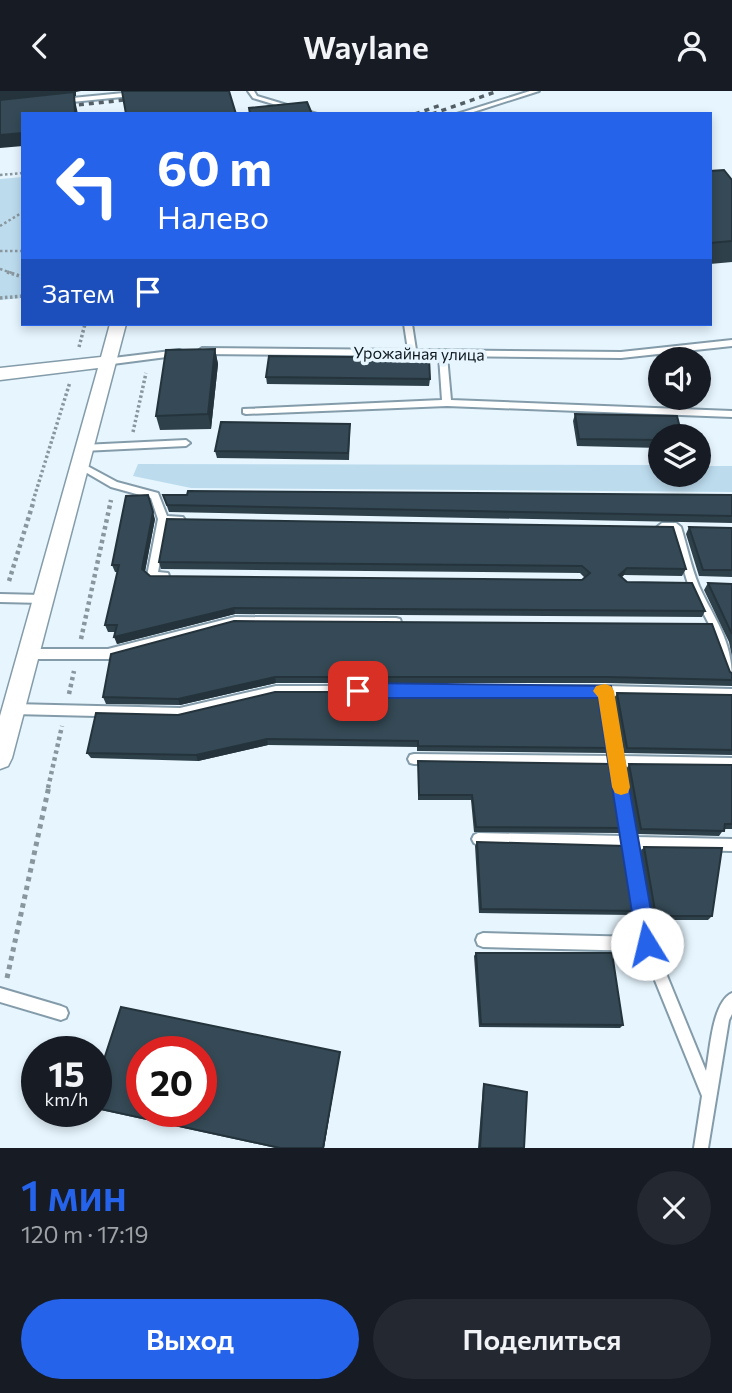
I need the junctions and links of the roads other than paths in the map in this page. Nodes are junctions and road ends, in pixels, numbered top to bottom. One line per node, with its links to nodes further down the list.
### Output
1 (162, 91): 4 (lane)
2 (251, 91): 5 (lane)
3 (536, 91): 6 (lane)
4 (54, 102)
5 (307, 112)
6 (467, 112)
7 (117, 326): 12 (street)
8 (408, 326): 10 (lane)
9 (732, 343): 11 (lane, Урожайная улица)
10 (412, 353): 11 (lane, Урожайная улица); 12 (lane, Урожайная улица)
11 (443, 353): 14 (lane)
12 (105, 362): 13 (street); 18 (street)
13 (0, 374)
14 (447, 403): 15 (lane); 16 (lane)
15 (246, 411)
16 (732, 414)
17 (186, 443): 18 (lane)
18 (80, 456): 19 (lane); 29 (street)
19 (163, 519): 20 (lane); 24 (lane)
20 (191, 520)
21 (649, 526): 22 (lane)
22 (676, 527): 23 (lane); 26 (lane)
23 (690, 527)
24 (179, 576)
25 (679, 583): 26 (lane)
26 (693, 583): 27 (lane); 32 (lane)
27 (706, 584)
28 (2, 598): 29 (lane)
29 (42, 599): 33 (street)
30 (413, 622): 33 (lane)
31 (700, 624): 32 (lane)
32 (714, 624): 34 (lane)
33 (28, 654): 37 (street)
34 (732, 674)
35 (605, 691): 36 (lane); 37 (lane); 40 (lane)
36 (732, 694)
37 (13, 709): 38 (street)
38 (0, 758)
39 (414, 759): 40 (lane)
40 (618, 762): 41 (lane); 43 (lane)
41 (732, 763)
42 (478, 839): 43 (lane)
43 (630, 843): 44 (lane); 46 (lane)
44 (732, 845)
45 (483, 940): 46 (lane)
46 (647, 944): 50 (lane)
47 (0, 995): 49 (lane)
48 (732, 1000): 50 (lane)
49 (61, 1013)
50 (709, 1095): 51 (lane)
51 (701, 1148)

